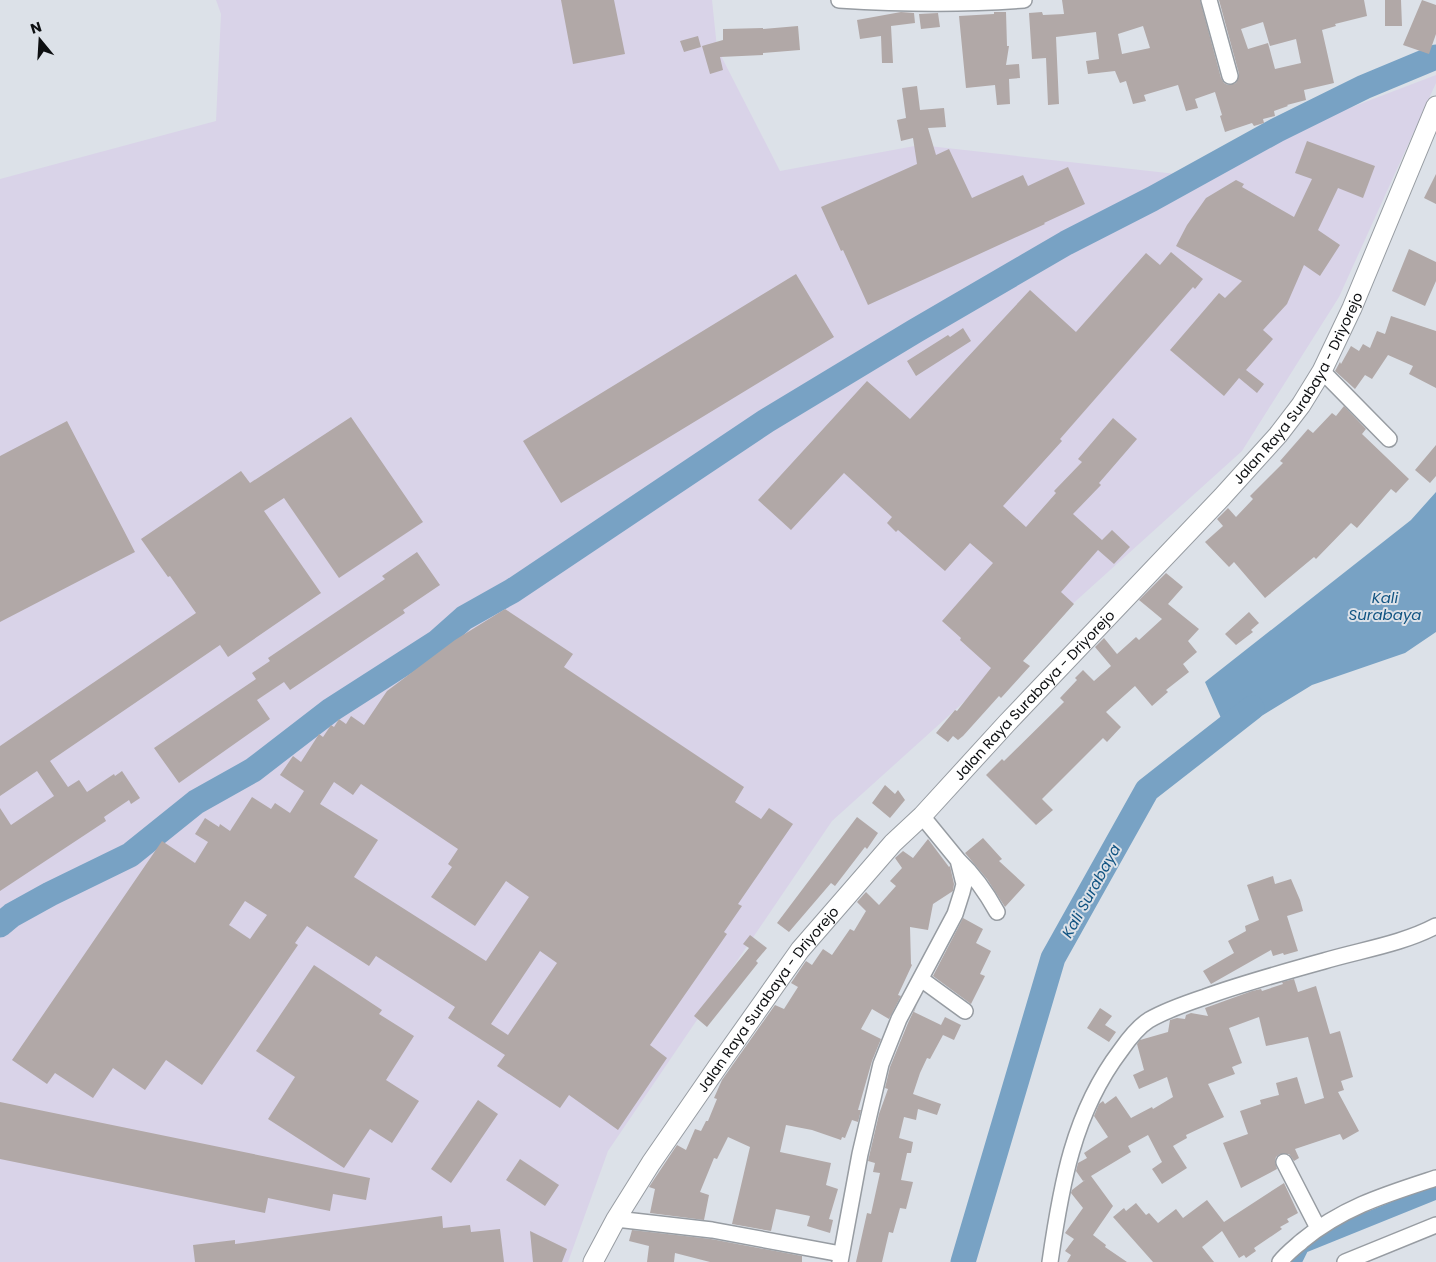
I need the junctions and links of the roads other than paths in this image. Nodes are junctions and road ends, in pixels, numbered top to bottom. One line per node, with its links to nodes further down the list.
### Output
1 (839, 0): 2 (street)
2 (1024, 0)
3 (1209, 0): 4 (street)
4 (1230, 76)
5 (1436, 106): 6 (main road, Jalan Raya Surabaya - Driyorejo)
6 (1322, 372): 7 (street); 8 (main road, Jalan Raya Surabaya - Driyorejo)
7 (1389, 439)
8 (922, 816): 9 (street); 16 (main road, Jalan Raya Surabaya - Driyorejo)
9 (958, 860): 10 (street); 12 (street)
10 (997, 912)
11 (1436, 926): 21 (street)
12 (921, 979): 13 (street); 19 (street)
13 (965, 1011)
14 (1284, 1162): 18 (street)
15 (1436, 1178): 18 (street)
16 (616, 1219): 19 (street); 20 (main road, Jalan Raya Surabaya - Driyorejo)
17 (1436, 1225): 23 (street)
18 (1318, 1228): 22 (street)
19 (841, 1258)
20 (593, 1262)
21 (1050, 1262)
22 (1280, 1262)
23 (1345, 1262)

